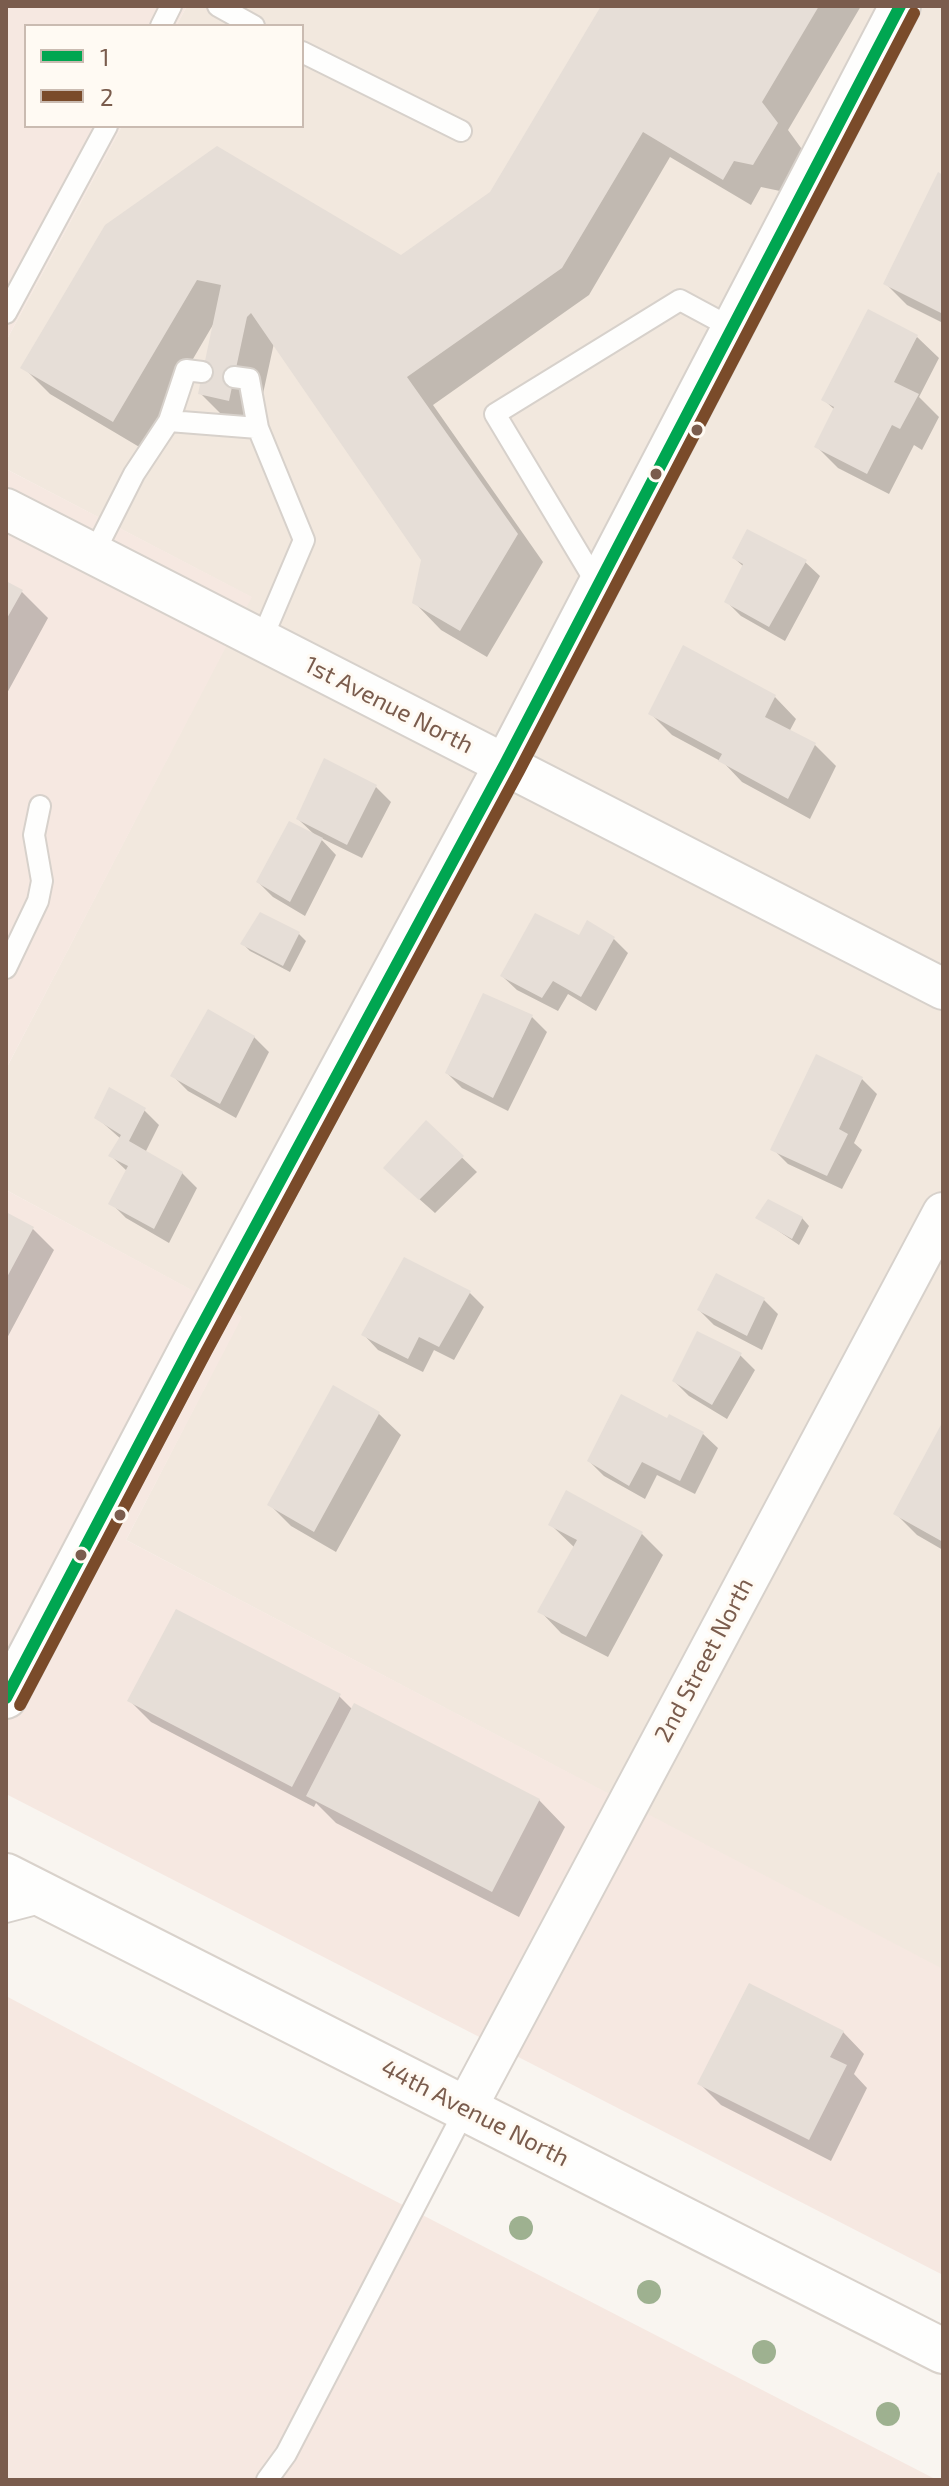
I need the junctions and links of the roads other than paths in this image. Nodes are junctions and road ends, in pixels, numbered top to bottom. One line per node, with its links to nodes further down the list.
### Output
1 (171, 6): 4 (lane)
2 (218, 6): 5 (lane)
3 (900, 6): 10 (street)
4 (162, 24)
5 (250, 24)
6 (304, 53): 8 (lane)
7 (106, 128): 9 (lane)
8 (461, 131)
9 (6, 313)
10 (732, 328): 17 (street); 17 (lane)
11 (202, 372): 13 (lane)
12 (234, 377): 14 (lane)
13 (169, 421): 14 (lane); 16 (lane)
14 (258, 428): 18 (lane)
15 (6, 509): 16 (street, 1st Avenue North)
16 (93, 555): 18 (street, 1st Avenue North)
17 (597, 584): 19 (street)
18 (261, 641): 19 (street, 1st Avenue North)
19 (505, 764): 22 (street, 1st Avenue North); 24 (street)
20 (40, 806): 21 (lane)
21 (6, 968)
22 (943, 989)
23 (943, 1213): 28 (street, 2nd Street North)
24 (6, 1698)
25 (6, 1876): 26 (main road, 44th Avenue North)
26 (55, 1901): 27 (lane); 28 (main road, 44th Avenue North)
27 (6, 1912)
28 (466, 2108): 29 (main road, 44th Avenue North); 30 (lane)
29 (943, 2351)
30 (267, 2480)

